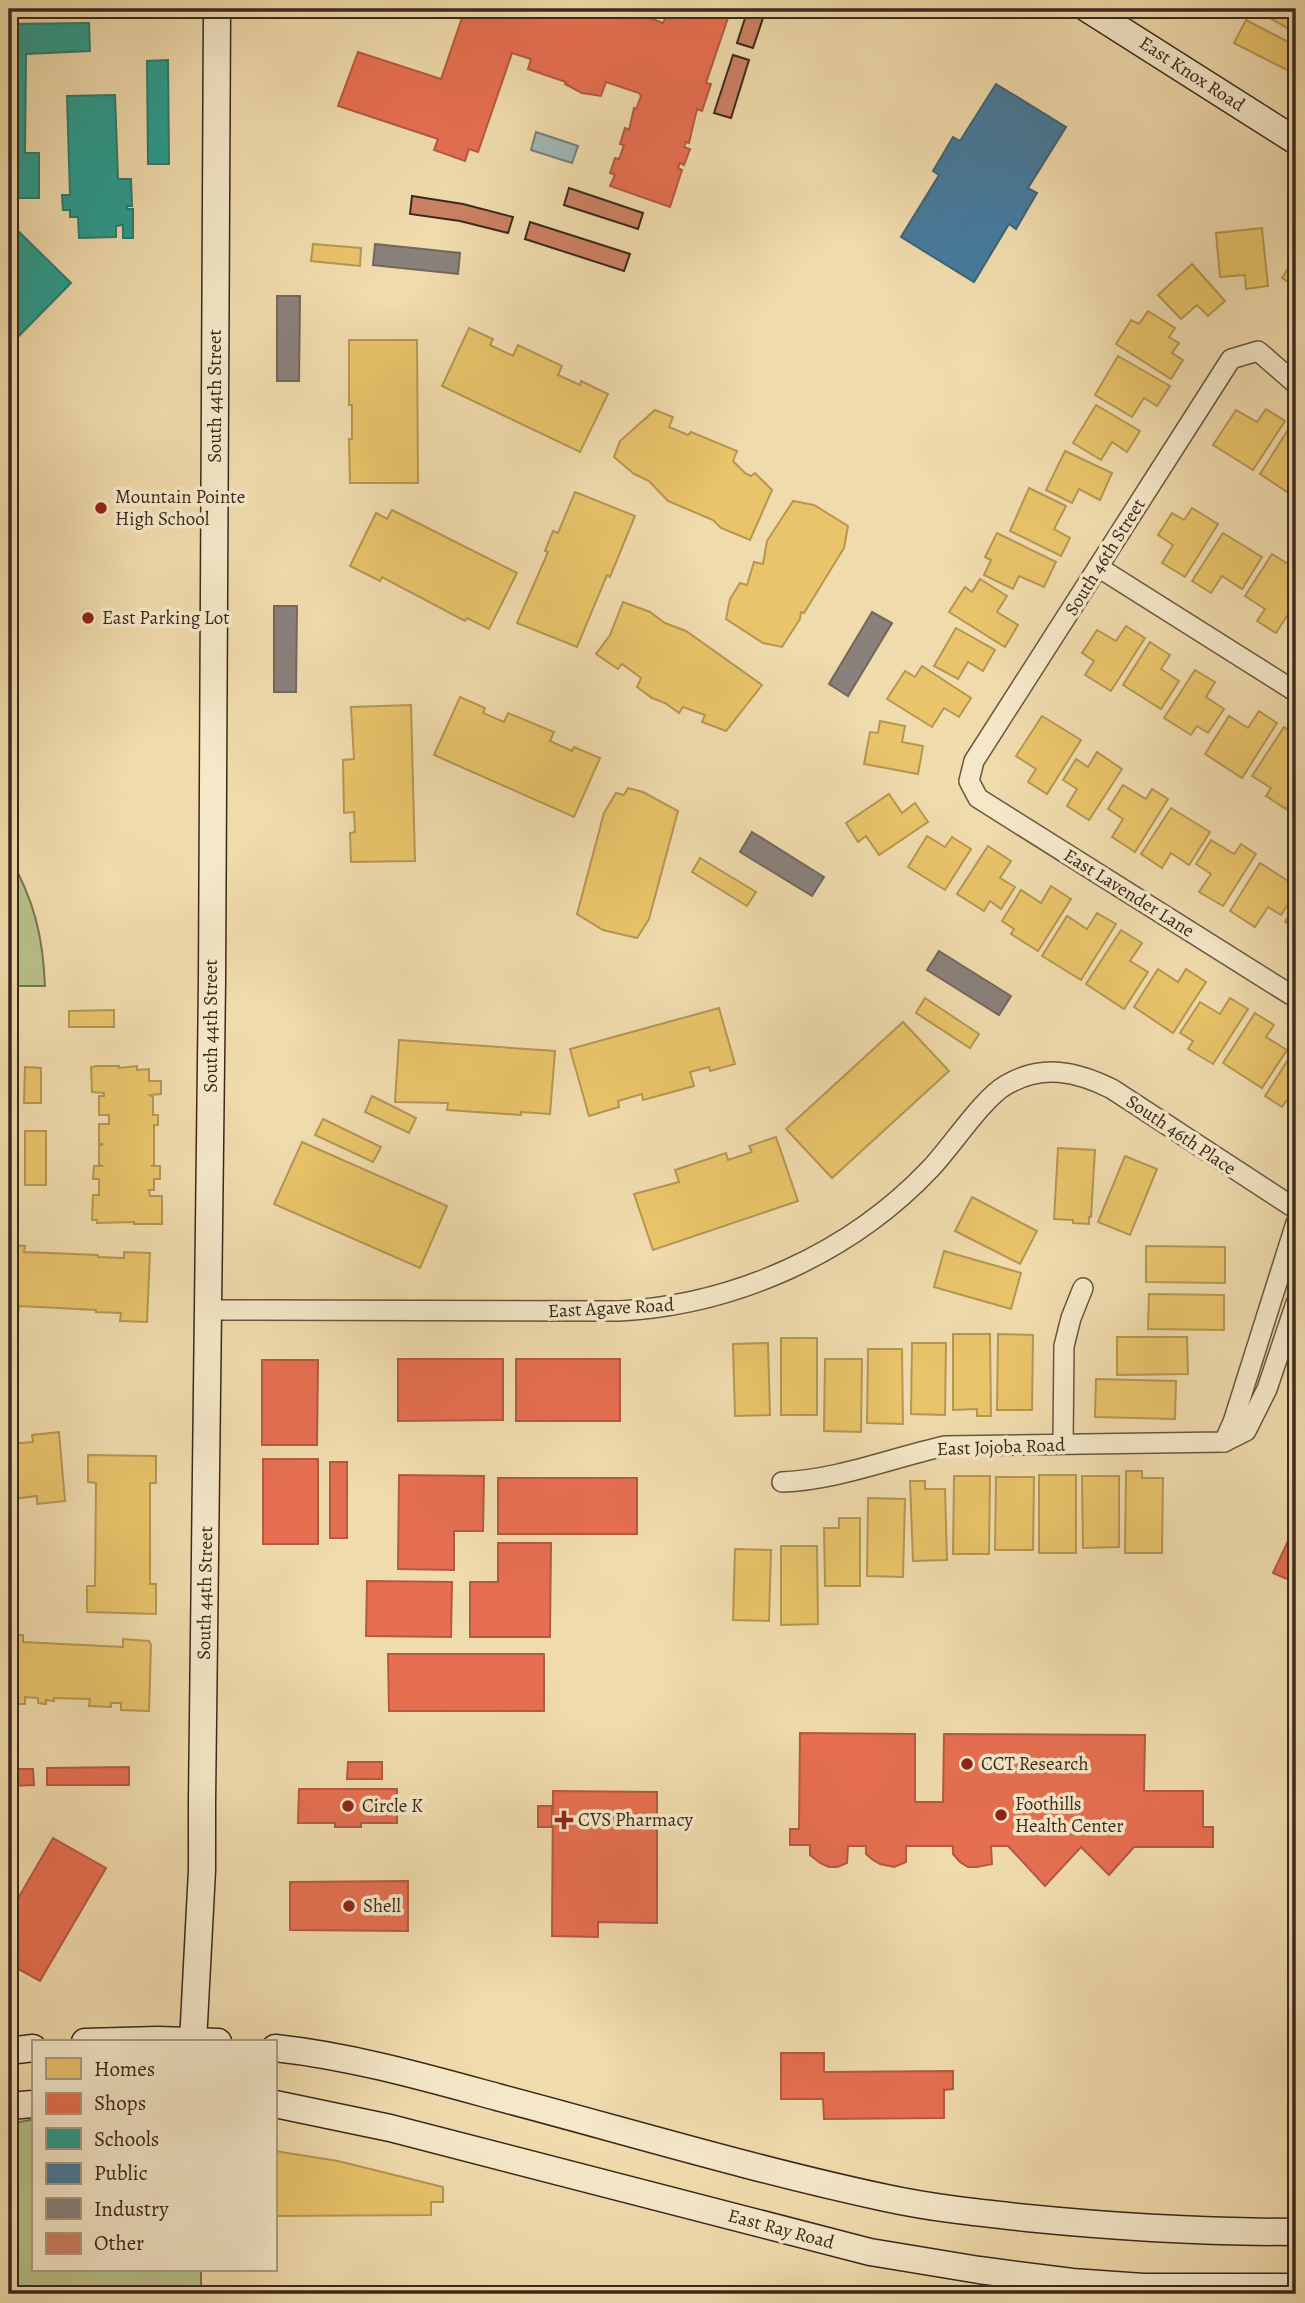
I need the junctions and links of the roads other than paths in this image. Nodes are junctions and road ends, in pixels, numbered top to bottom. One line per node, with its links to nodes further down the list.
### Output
1 (217, 9): 14 (street, South 44th Street)
2 (1088, 9): 3 (street, East Knox Road)
3 (1294, 135)
4 (1296, 384): 5 (street, South 46th Street)
5 (1098, 567): 6 (street); 7 (street, South 46th Street)
6 (1296, 692)
7 (969, 780): 8 (street, East Lavender Lane)
8 (1296, 998)
9 (1062, 1072): 10 (street, South 46th Place); 14 (street, East Agave Road)
10 (1296, 1209)
11 (1296, 1223): 15 (street)
12 (1083, 1288): 16 (street)
13 (1296, 1303): 15 (street)
14 (208, 1310): 18 (street, South 44th Street)
15 (1224, 1442): 16 (street, East Jojoba Road)
16 (1063, 1444): 17 (street, East Jojoba Road)
17 (782, 1482)
18 (201, 2040)
19 (32, 2048): 21 (street)
20 (276, 2048): 25 (street)
21 (9, 2051)
22 (32, 2104): 24 (street)
23 (276, 2105): 26 (street, East Ray Road)
24 (9, 2106)
25 (1296, 2232)
26 (1296, 2287)

